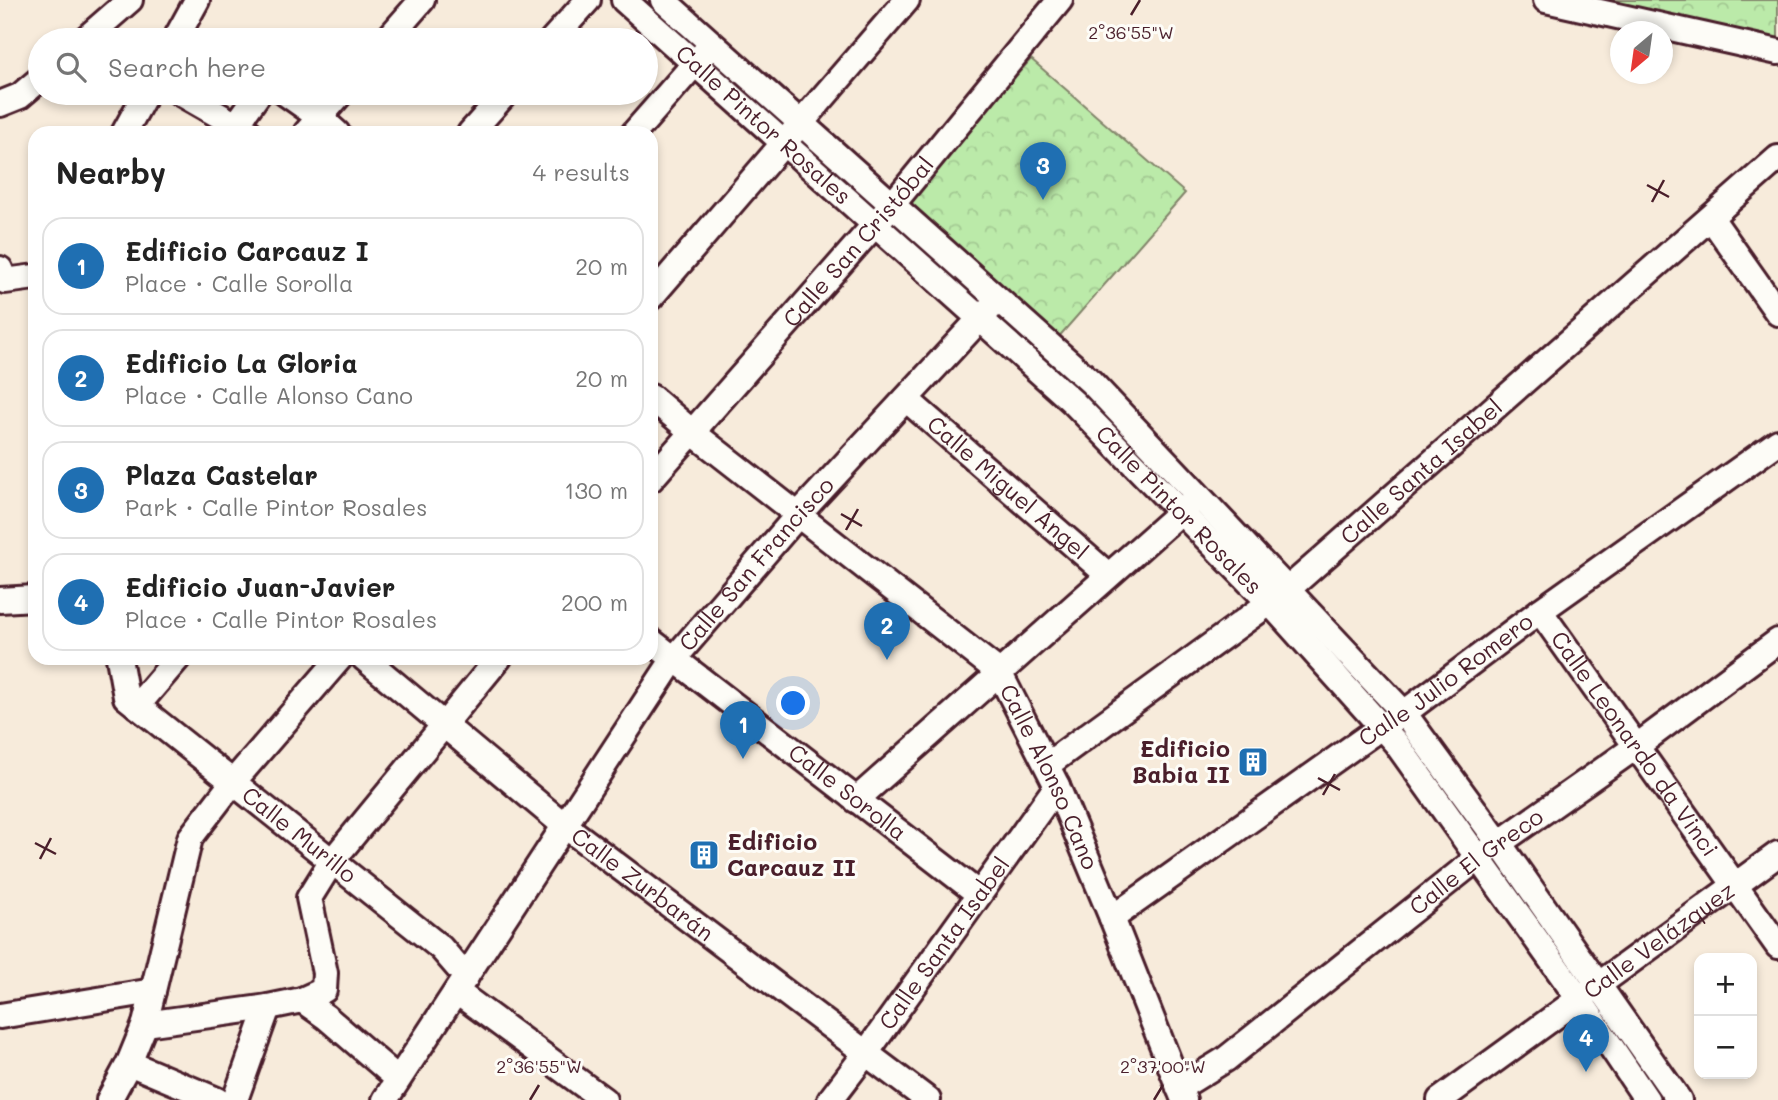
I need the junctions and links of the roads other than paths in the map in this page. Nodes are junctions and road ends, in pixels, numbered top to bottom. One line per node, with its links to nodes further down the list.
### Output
1 (130, 0): 10 (street)
2 (197, 0): 11 (street)
3 (422, 0): 12 (street)
4 (588, 0): 13 (street)
5 (624, 0): 14 (street, Calle Pintor Rosales)
6 (663, 0): 16 (street, Calle Pintor Rosales)
7 (907, 0): 27 (street)
8 (1060, 0): 37 (street, Calle San Cristóbal)
9 (1562, 2): 17 (street)
10 (98, 28)
11 (182, 28)
12 (398, 28)
13 (563, 28)
14 (656, 28)
15 (658, 30): 18 (street, Calle Pintor Rosales)
16 (712, 43): 18 (street); 27 (street, Calle Pintor Rosales)
17 (1778, 52)
18 (695, 63): 34 (street); 35 (street, Calle Pintor Rosales)
19 (28, 89): 20 (street)
20 (0, 104)
21 (139, 105): 28 (street)
22 (201, 105): 29 (street)
23 (254, 105): 30 (street)
24 (297, 105): 31 (street)
25 (334, 105): 32 (street)
26 (495, 105): 33 (street)
27 (801, 124): 35 (street); 37 (street, Calle Pintor Rosales)
28 (128, 126)
29 (238, 126)
30 (244, 126)
31 (319, 126)
32 (322, 126)
33 (476, 126)
34 (640, 126)
35 (784, 142): 39 (street, Calle Pintor Rosales); 42 (street)
36 (1778, 158): 38 (street, Calle Santa Isabel)
37 (892, 205): 39 (street, Calle San Cristóbal); 43 (street, Calle Pintor Rosales)
38 (1711, 218): 44 (street); 54 (street, Calle Santa Isabel)
39 (876, 224): 45 (street, Calle Pintor Rosales); 48 (street, Calle San Cristóbal)
40 (0, 269): 41 (street)
41 (28, 277)
42 (658, 289)
43 (999, 299): 45 (street, Calle San Francisco); 51 (street, Calle Pintor Rosales)
44 (1778, 313)
45 (981, 318): 46 (street, Calle San Francisco); 51 (street, Calle Pintor Rosales)
46 (906, 399): 52 (street, Calle San Francisco); 53 (street, Calle Miguel Ángel)
47 (658, 403): 48 (street, Calle Alonso Cano)
48 (692, 432): 50 (street, Calle San Cristóbal); 52 (street, Calle Alonso Cano)
49 (1778, 443): 57 (street, Calle Julio Romero)
50 (658, 471)
51 (1189, 503): 53 (street); 54 (street, Calle Pintor Rosales)
52 (797, 515): 60 (street, Calle San Francisco); 66 (street, Calle Alonso Cano)
53 (1108, 575): 66 (street)
54 (1279, 597): 68 (street, Calle Pintor Rosales); 70 (street, Calle Pintor Rosales); 72 (street, Calle Santa Isabel)
55 (28, 598): 56 (street)
56 (0, 600)
57 (1540, 611): 68 (street, Calle Julio Romero); 71 (street, Calle Leonardo da Vinci)
58 (1778, 641): 71 (street, Calle El Greco)
59 (658, 647): 60 (street, Calle Sorolla)
60 (673, 660): 74 (street, Calle Sorolla); 75 (street, Calle San Francisco)
61 (121, 665): 67 (street)
62 (171, 665): 67 (street)
63 (334, 665): 73 (street)
64 (372, 665): 69 (street, Calle Zurbarán)
65 (493, 665): 69 (street)
66 (999, 672): 72 (street, Calle Alonso Cano); 74 (street)
67 (132, 701): 73 (street, Calle Murillo)
68 (1405, 713): 70 (street, Calle Julio Romero); 76 (street, Calle Pintor Rosales)
69 (444, 725): 75 (street, Calle Zurbarán); 79 (street)
70 (1381, 727): 78 (street, Calle Pintor Rosales); 82 (street, Calle Julio Romero)
71 (1637, 746): 76 (street, Calle El Greco); 80 (street, Calle Leonardo da Vinci)
72 (1052, 776): 81 (street, Calle Santa Isabel); 82 (street, Calle Alonso Cano)
73 (233, 782): 79 (street, Calle Murillo); 85 (street)
74 (856, 800): 81 (street, Calle Sorolla)
75 (565, 826): 84 (street, Calle San Francisco); 91 (street, Calle Zurbarán)
76 (1499, 843): 78 (street, Calle El Greco); 86 (street, Calle Pintor Rosales)
77 (1778, 854): 80 (street, Calle Velázquez)
78 (1478, 858): 86 (street, Calle Pintor Rosales); 94 (street, Calle El Greco)
79 (332, 861): 84 (street, Calle Murillo); 87 (street)
80 (1734, 885): 83 (street, Calle Leonardo da Vinci); 86 (street, Calle Velázquez)
81 (979, 894): 91 (street, Calle Santa Isabel)
82 (1112, 918): 94 (street, Calle Alonso Cano)
83 (1778, 946)
84 (461, 984): 93 (street, Calle San Francisco); 98 (street, Calle Murillo)
85 (153, 991): 89 (street); 90 (street)
86 (1588, 991): 101 (street, Calle Velázquez); 102 (street, Calle Pintor Rosales); 103 (street, Calle Pintor Rosales)
87 (302, 1000): 88 (street); 93 (street)
88 (268, 1007): 90 (street); 97 (street)
89 (0, 1016)
90 (145, 1024): 92 (street)
91 (866, 1053): 99 (street, Calle Santa Isabel); 100 (street, Calle Zurbarán)
92 (129, 1063): 95 (street); 96 (street)
93 (391, 1090)
94 (1182, 1094)
95 (109, 1100)
96 (216, 1100)
97 (234, 1100)
98 (604, 1100)
99 (830, 1100)
100 (928, 1100)
101 (1440, 1100)
102 (1647, 1100)
103 (1679, 1100)

